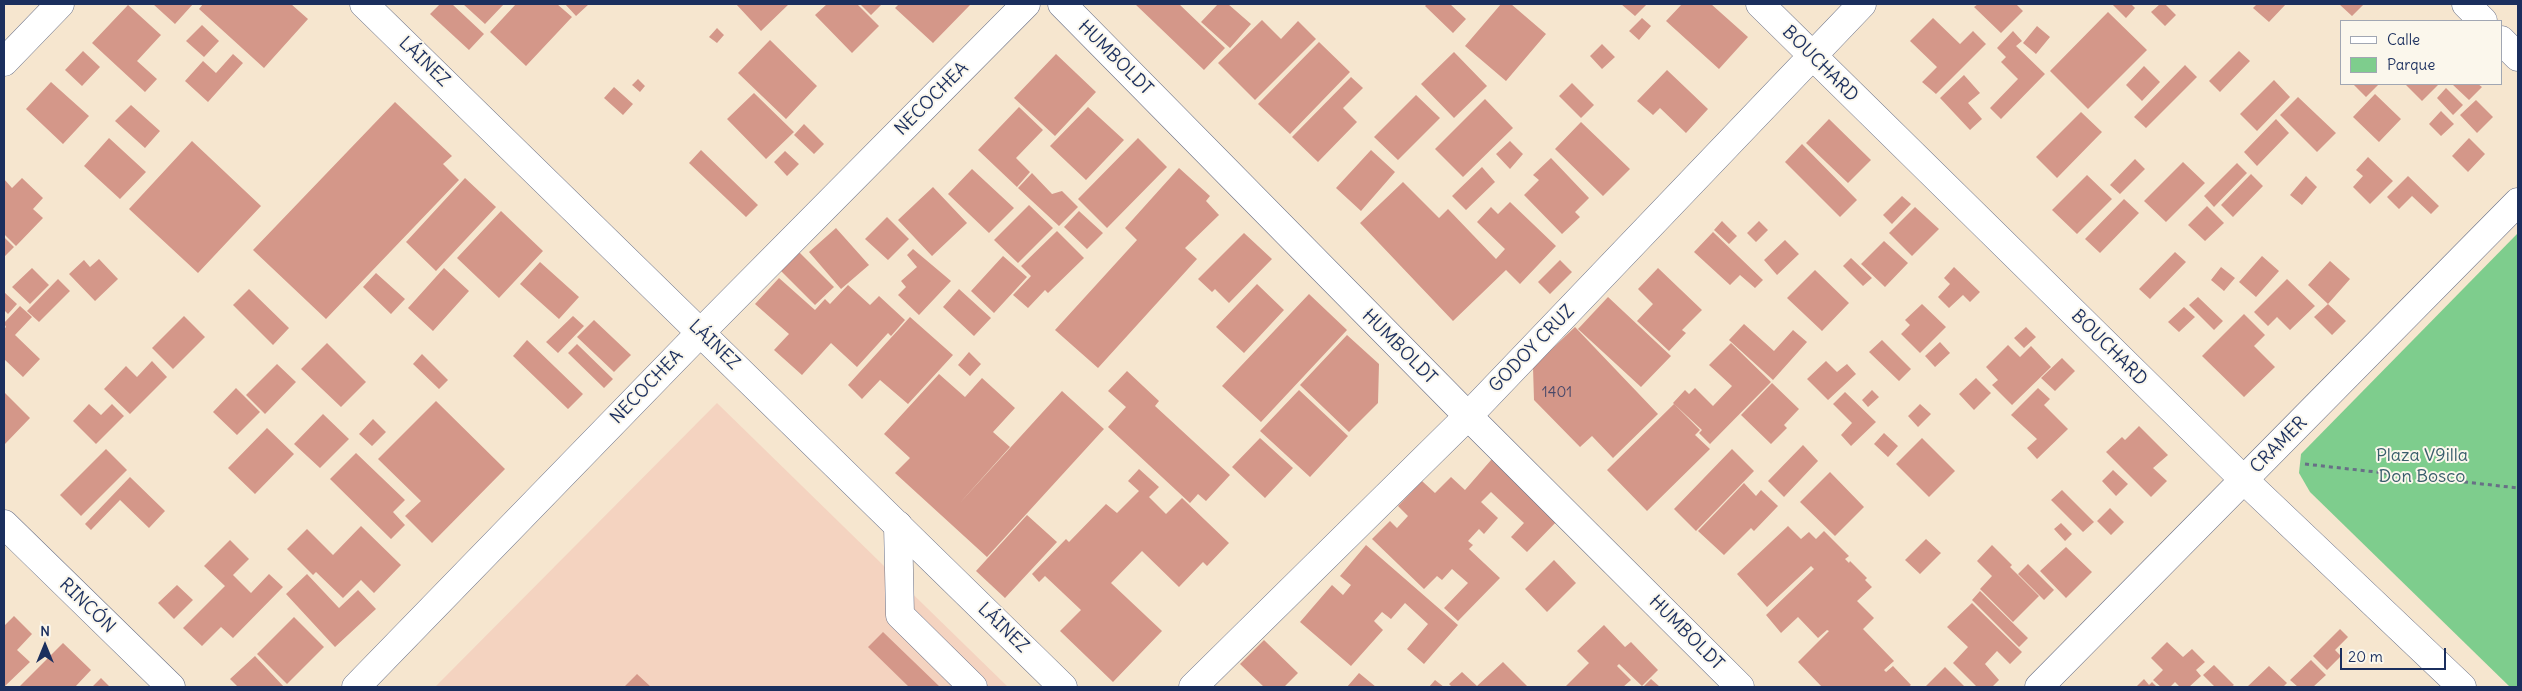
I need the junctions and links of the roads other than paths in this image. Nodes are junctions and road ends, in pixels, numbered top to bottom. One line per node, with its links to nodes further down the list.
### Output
1 (60, 4): 12 (street)
2 (364, 4): 14 (street, LÁINEZ)
3 (1026, 4): 14 (street, NECOCHEA)
4 (1062, 4): 15 (street, HUMBOLDT)
5 (1760, 4): 10 (street, BOUCHARD)
6 (1862, 4): 10 (street, GODOY CRUZ)
7 (2466, 4): 8 (street)
8 (2482, 20)
9 (2502, 41): 11 (street)
10 (1812, 56): 15 (street, GODOY CRUZ); 16 (street, BOUCHARD)
11 (2518, 58)
12 (4, 62)
13 (2518, 202): 16 (street, CRAMER)
14 (700, 332): 18 (street, LÁINEZ); 20 (street, NECOCHEA)
15 (1468, 416): 23 (street, GODOY CRUZ); 24 (street, HUMBOLDT)
16 (2244, 480): 25 (street, CRAMER); 26 (street, BOUCHARD)
17 (4, 524): 19 (street, RINCÓN)
18 (898, 525): 21 (street); 22 (street, LÁINEZ)
19 (171, 687)
20 (356, 687)
21 (973, 687)
22 (1063, 687)
23 (1193, 687)
24 (1740, 687)
25 (2039, 687)
26 (2462, 687)

